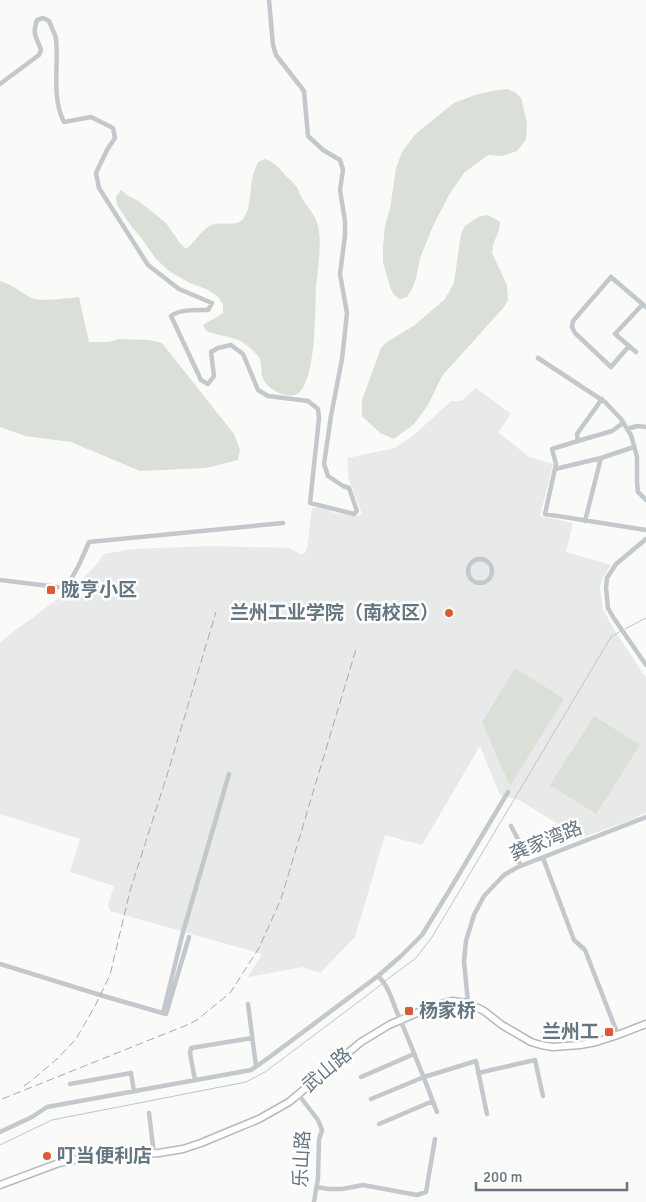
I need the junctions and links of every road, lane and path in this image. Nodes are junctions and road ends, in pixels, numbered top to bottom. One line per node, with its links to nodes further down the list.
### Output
1 (269, 0): 2 (street)
2 (0, 84)
3 (644, 306): 4 (street); 4 (street)
4 (629, 346): 5 (street)
5 (636, 352)
6 (538, 358): 7 (street)
7 (602, 399): 8 (street); 11 (street)
8 (623, 423): 10 (street); 11 (street)
9 (646, 427): 10 (street)
10 (627, 429): 12 (street)
11 (578, 441): 14 (street)
12 (634, 447): 13 (street); 15 (street)
13 (601, 458): 14 (street); 16 (street)
14 (555, 469): 16 (street)
15 (646, 500)
16 (585, 521): 18 (street)
17 (284, 523): 21 (street)
18 (646, 530)
19 (646, 540): 22 (street)
20 (490, 564): 20 (street)
21 (0, 580)
22 (646, 666)
23 (228, 774): 34 (street)
24 (508, 792): 31 (street)
25 (646, 817): 27 (street, 龚家湾路)
26 (511, 826): 28 (street)
27 (543, 858): 28 (street, 龚家湾路); 37 (street)
28 (520, 866): 32 (street, 龚家湾路)
29 (189, 937): 34 (street)
30 (0, 964): 34 (street)
31 (380, 977): 35 (street); 40 (street)
32 (468, 1003): 35 (main road, 武山路); 37 (main road)
33 (248, 1004): 38 (street)
34 (163, 1013)
35 (400, 1019): 39 (street); 47 (main road, 武山路)
36 (646, 1024): 37 (main road)
37 (618, 1035)
38 (252, 1038): 40 (street); 44 (street)
39 (414, 1054): 42 (street); 43 (street)
40 (256, 1066): 44 (street)
41 (478, 1073): 43 (street); 48 (street); 53 (street)
42 (361, 1077)
43 (424, 1077): 49 (street); 50 (street)
44 (196, 1080): 46 (street)
45 (70, 1084): 46 (street)
46 (134, 1091): 55 (street)
47 (298, 1094): 57 (main road, 武山路); 59 (street, 乐山路)
48 (543, 1096)
49 (371, 1099)
50 (433, 1101): 52 (street); 54 (street)
51 (149, 1112): 57 (street)
52 (437, 1112)
53 (487, 1114)
54 (379, 1124)
55 (0, 1132)
56 (435, 1139): 59 (street)
57 (154, 1154): 58 (main road, 武山路)
58 (0, 1185)
59 (317, 1187): 60 (street, 乐山路)
60 (314, 1202)

